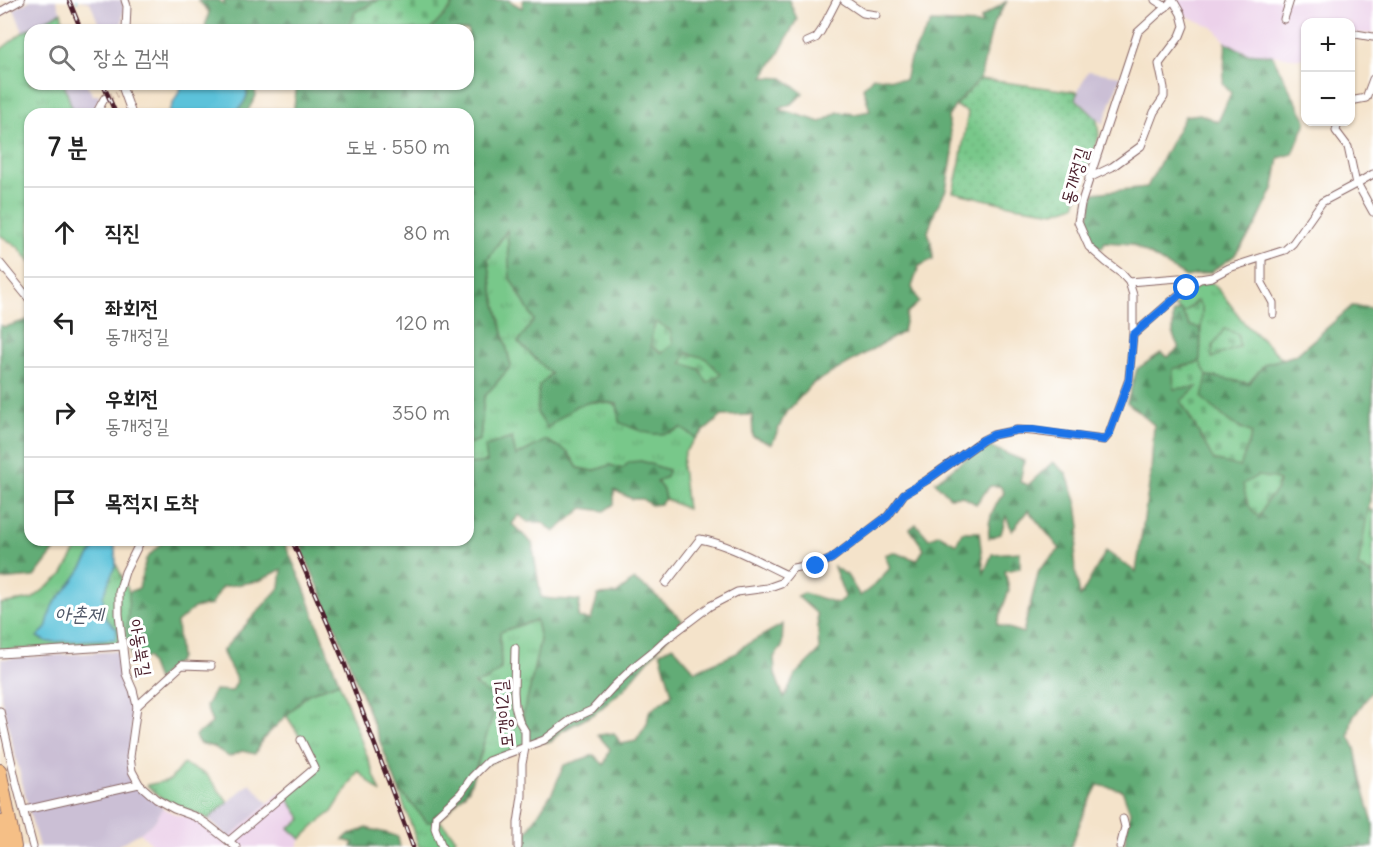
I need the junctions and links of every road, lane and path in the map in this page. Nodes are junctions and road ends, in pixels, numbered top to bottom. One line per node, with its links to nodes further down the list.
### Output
1 (21, 0): 9 (street)
2 (125, 0): 12 (street)
3 (837, 0): 15 (street)
4 (844, 0): 10 (street)
5 (1155, 0): 8 (street)
6 (1173, 0): 8 (street, 동개정길); 24 (street)
7 (1290, 0): 11 (street)
8 (1167, 7): 24 (street, 동개정길)
9 (0, 12)
10 (876, 15)
11 (1284, 19)
12 (126, 24)
13 (1356, 34): 14 (street)
14 (1373, 37)
15 (807, 42)
16 (1373, 79): 19 (street)
17 (121, 90): 21 (street)
18 (106, 98): 20 (street)
19 (1355, 100)
20 (99, 108)
21 (129, 108)
22 (1337, 126): 25 (street)
23 (1373, 174): 25 (street)
24 (1089, 178): 30 (street, 동개정길)
25 (1356, 184): 26 (street); 27 (street)
26 (1373, 212)
27 (1262, 259): 29 (street); 32 (street)
28 (0, 263): 31 (street)
29 (1200, 279): 30 (street); 33 (street)
30 (1130, 282): 33 (street)
31 (24, 293)
32 (1273, 314)
33 (1133, 335): 35 (street)
34 (140, 546): 37 (street, 아동북길)
35 (787, 575): 36 (street); 44 (street)
36 (666, 583)
37 (123, 646): 39 (street); 41 (street, 아동북길)
38 (516, 648): 44 (street, 모갱이2길)
39 (0, 654)
40 (210, 666): 41 (street)
41 (137, 706): 46 (street, 아동북길)
42 (0, 711): 47 (street)
43 (301, 740): 52 (street)
44 (525, 748): 57 (street); 58 (street, 모갱이2길)
45 (0, 770): 54 (highway)
46 (138, 784): 47 (street); 52 (street)
47 (25, 810): 50 (street)
48 (1123, 819): 59 (street)
49 (0, 821): 53 (highway)
50 (28, 825): 51 (street); 55 (street)
51 (17, 829)
52 (229, 841): 56 (street)
53 (5, 847)
54 (15, 847)
55 (33, 847)
56 (236, 847)
57 (441, 847)
58 (518, 847)
59 (1120, 847)

